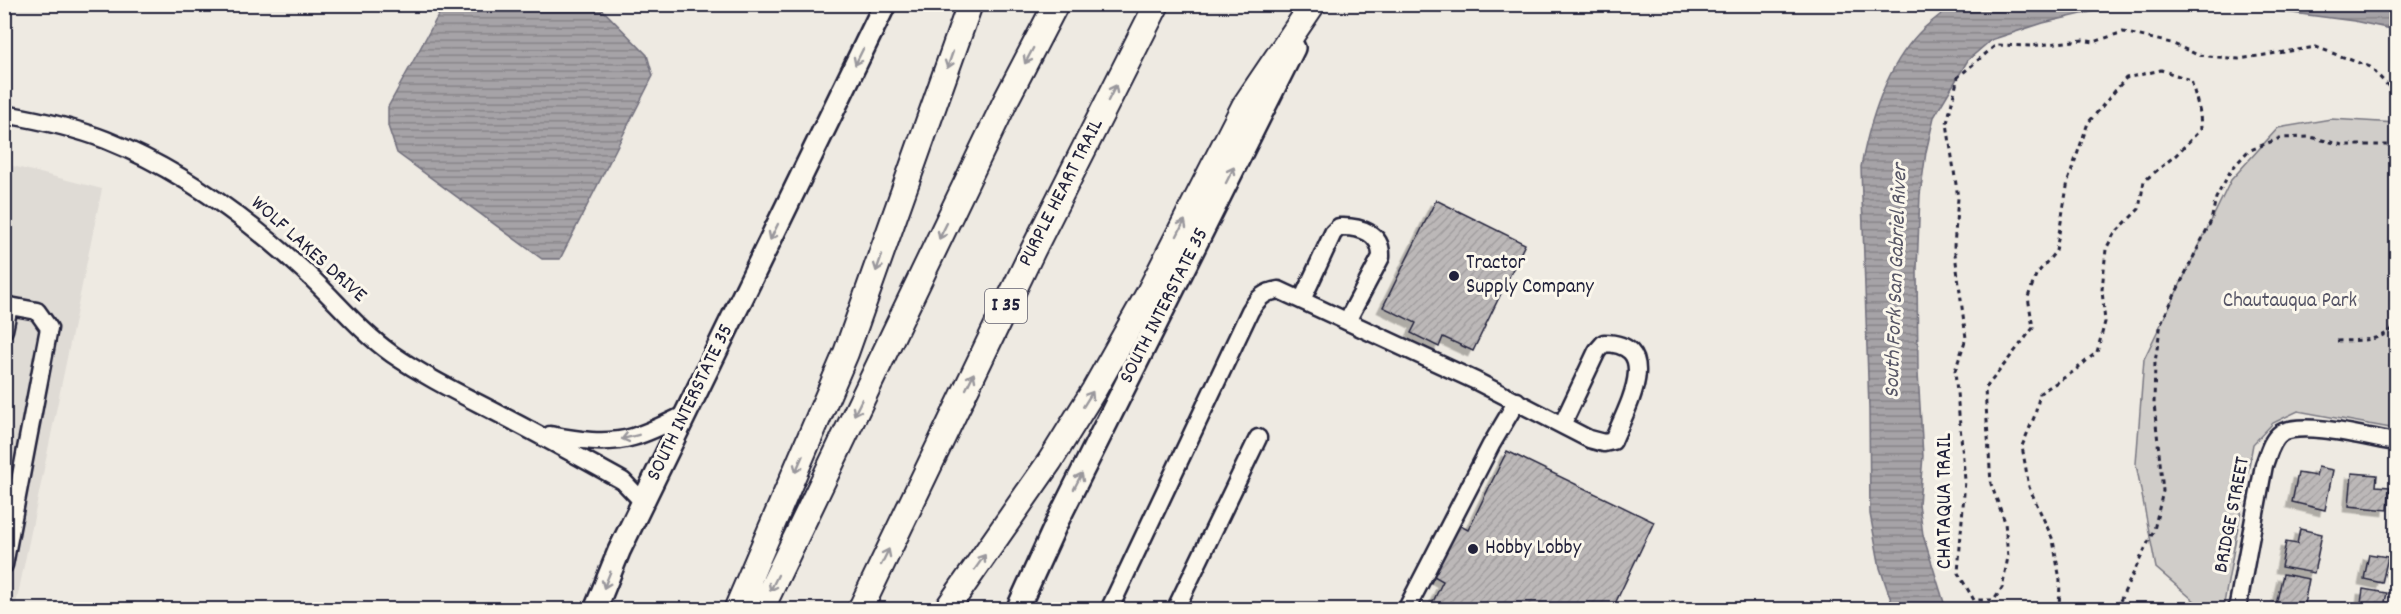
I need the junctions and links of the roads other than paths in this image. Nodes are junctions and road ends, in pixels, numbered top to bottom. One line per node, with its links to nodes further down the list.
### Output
1 (885, 4): 12 (main road, SOUTH INTERSTATE 35, one-way to 12)
2 (970, 4): 21 (highway, one-way to 21)
3 (1056, 4): 22 (highway, one-way to 22)
4 (1157, 4): 23 (highway, PURPLE HEART TRAIL / I 35, one-way to 4)
5 (1314, 4): 18 (main road, SOUTH INTERSTATE 35, one-way to 5); 24 (highway, one-way to 5)
6 (4, 114): 14 (street, WOLF LAKES DRIVE)
7 (1302, 300): 9 (street); 9 (street); 27 (street)
8 (7, 305): 10 (street); 19 (street)
9 (1347, 321): 11 (street)
10 (4, 330)
11 (1516, 401): 13 (street); 29 (street)
12 (684, 415): 14 (street, WOLF LAKES DRIVE, one-way to 14); 17 (main road, SOUTH INTERSTATE 35)
13 (1562, 425): 13 (street)
14 (537, 433): 17 (street, WOLF LAKES DRIVE)
15 (1258, 438): 28 (street)
16 (2397, 442): 30 (street, BRIDGE STREET)
17 (643, 502): 20 (main road, SOUTH INTERSTATE 35, one-way to 20)
18 (1058, 520): 25 (main road); 26 (main road, SOUTH INTERSTATE 35)
19 (4, 565)
20 (595, 609)
21 (736, 609)
22 (761, 609)
23 (860, 609)
24 (946, 609)
25 (1002, 609)
26 (1017, 609)
27 (1109, 609)
28 (1185, 609)
29 (1406, 609)
30 (2237, 609)

